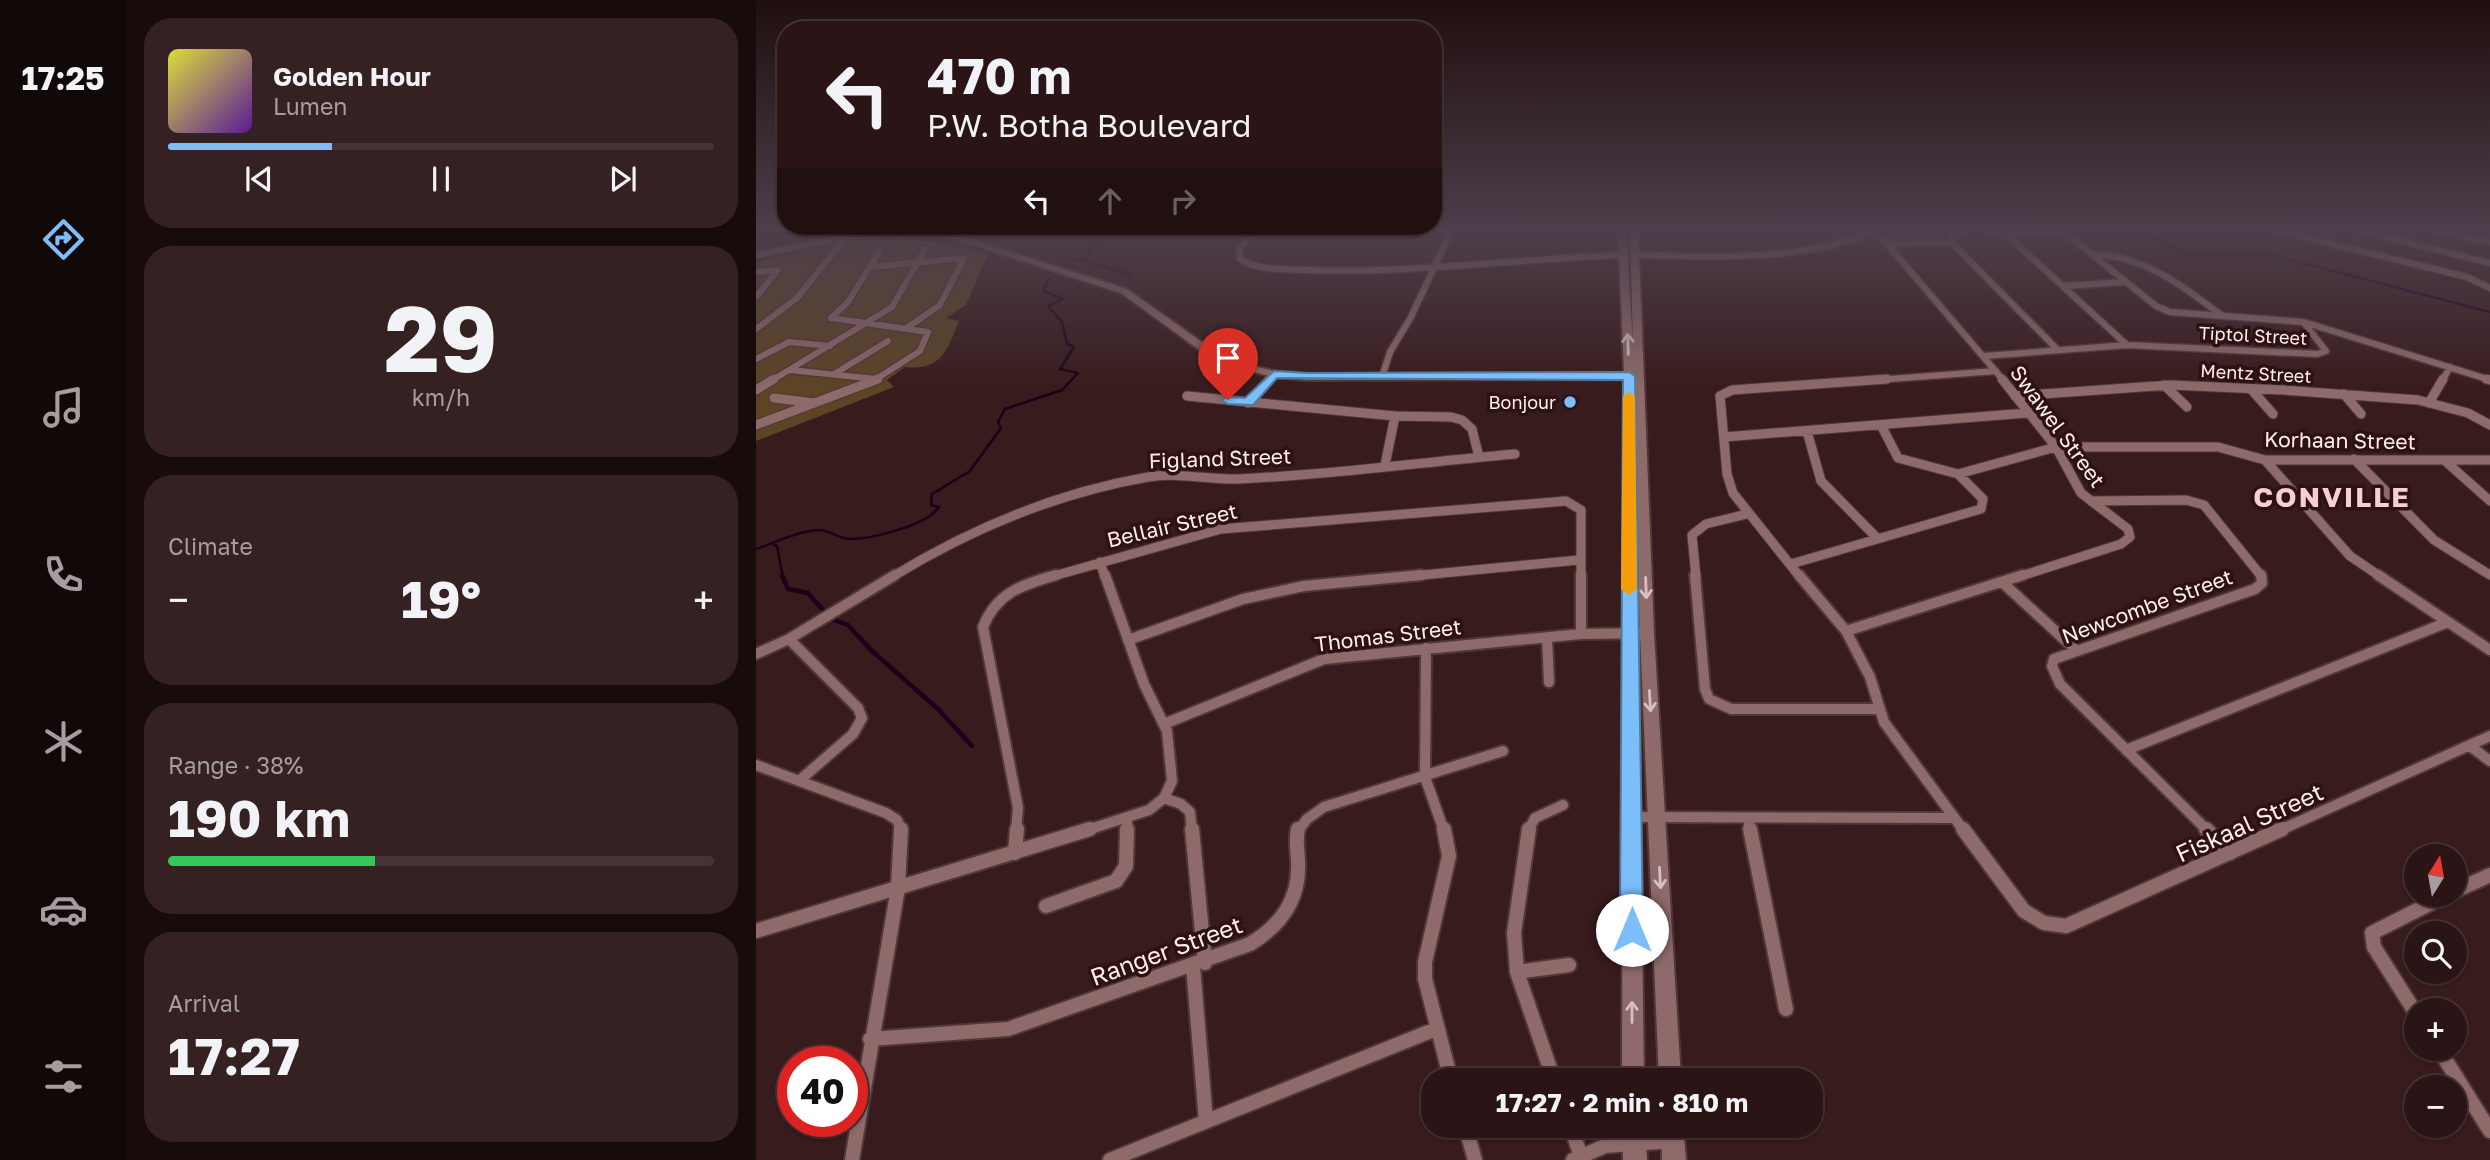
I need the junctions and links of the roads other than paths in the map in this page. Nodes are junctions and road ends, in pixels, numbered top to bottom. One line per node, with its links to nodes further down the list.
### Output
1 (768, 283): 15 (street)
2 (809, 283): 23 (street)
3 (860, 283): 20 (street)
4 (905, 283): 20 (street)
5 (951, 283): 22 (street)
6 (1106, 283): 34 (street)
7 (1425, 283): 36 (street)
8 (1631, 283): 35 (street)
9 (1922, 283): 28 (street, Swawel Street)
10 (1992, 283): 27 (street)
11 (2060, 283): 16 (street)
12 (2107, 283): 16 (street)
13 (2127, 283): 19 (street, Tiptol Street)
14 (2178, 283): 19 (street)
15 (766, 286): 17 (street); 18 (street)
16 (2063, 286): 25 (street)
17 (756, 288)
18 (756, 297)
19 (2221, 316): 21 (street, Tiptol Street)
20 (868, 323): 22 (street); 26 (street)
21 (2304, 323): 25 (street, Tiptol Street); 30 (street)
22 (908, 327): 37 (street)
23 (756, 328)
24 (888, 341): 33 (street)
25 (2127, 345): 27 (street, Tiptol Street)
26 (830, 346): 29 (street); 31 (street)
27 (2058, 350): 28 (street, Tiptol Street)
28 (1984, 356): 32 (street, Swawel Street)
29 (756, 359)
30 (2450, 367): 38 (street); 48 (street)
31 (790, 370): 33 (street); 41 (street)
32 (1996, 371): 44 (street, Swawel Street); 58 (street)
33 (833, 374): 37 (street)
34 (1274, 374): 36 (street); 46 (street)
35 (1635, 376): 36 (street); 70 (street)
36 (1382, 377)
37 (878, 379): 47 (street)
38 (2490, 380)
39 (2164, 385): 40 (street, Mentz Street); 44 (street, Mentz Street); 49 (street)
40 (2251, 389): 42 (street, Mentz Street); 51 (street)
41 (756, 390)
42 (2344, 394): 48 (street, Mentz Street); 52 (street)
43 (1187, 396): 46 (street)
44 (2015, 396): 50 (street, Swawel Street)
45 (774, 398): 47 (street)
46 (1248, 402): 53 (street)
47 (817, 403): 54 (street)
48 (2429, 403): 56 (street, Mentz Street)
49 (2187, 407)
50 (2027, 413): 55 (street); 59 (street, Swawel Street)
51 (2273, 414)
52 (2361, 414)
53 (1395, 416): 61 (street); 66 (street)
54 (756, 425)
55 (1881, 425): 57 (street); 67 (street)
56 (2490, 425)
57 (1807, 431): 58 (street); 72 (street)
58 (1724, 437): 71 (street)
59 (2056, 447): 63 (street, Korhaan Street); 67 (street, Korhaan Street); 68 (street, Swawel Street)
60 (1515, 454): 61 (street, Figland Street)
61 (1479, 457): 66 (street, Figland Street)
62 (2354, 459): 63 (street, Korhaan Street); 64 (street, Korhaan Street); 76 (street)
63 (2265, 460): 78 (street)
64 (2444, 460): 65 (street, Korhaan Street); 69 (street)
65 (2490, 460)
66 (1385, 465): 84 (street, Figland Street)
67 (1958, 474): 72 (street)
68 (2091, 501): 77 (street, Swawel Street); 88 (street, Newcombe Street)
69 (2490, 501)
70 (1636, 508): 80 (street); 81 (street, one-way to 81)
71 (1747, 514): 75 (street); 91 (street)
72 (1877, 538): 75 (street)
73 (1579, 560): 74 (street, Bellair Street); 82 (street, Bellair Street); 85 (street)
74 (1100, 562): 85 (street); 108 (street, Bellair Street)
75 (1791, 564): 79 (street)
76 (2490, 575)
77 (2002, 582): 79 (street, Swawel Street); 88 (street)
78 (2448, 622): 87 (street); 95 (street)
79 (1846, 631): 91 (street)
80 (1629, 633): 81 (street, Thomas Street); 82 (street, Thomas Street); 103 (street)
81 (1647, 633): 104 (street, one-way to 104)
82 (1581, 634): 83 (street, Thomas Street)
83 (1546, 637): 86 (street, Thomas Street); 90 (street)
84 (789, 639): 89 (street, Figland Street); 100 (street)
85 (1128, 640): 92 (street)
86 (1426, 648): 92 (street, Thomas Street); 99 (street)
87 (2490, 650)
88 (2077, 651): 95 (street, Newcombe Street)
89 (756, 654)
90 (1549, 682)
91 (1878, 709): 107 (street)
92 (1164, 724): 101 (street)
93 (2490, 736): 94 (street, Fiskaal Street)
94 (2470, 746): 97 (street); 109 (street, Fiskaal Street)
95 (2126, 750): 109 (street, Newcombe Street)
96 (1503, 751): 99 (street, Ranger Street)
97 (2490, 761)
98 (756, 765): 100 (street)
99 (1425, 777): 116 (street, Ranger Street); 121 (street)
100 (800, 780): 112 (street)
101 (1164, 798): 105 (street); 116 (street)
102 (1563, 805): 118 (street)
103 (1630, 817): 104 (street); 126 (street, one-way to 103)
104 (1657, 817): 106 (street); 127 (street, one-way to 127)
105 (1127, 818): 108 (street); 113 (street)
106 (1748, 818): 107 (street); 120 (street)
107 (1952, 818): 109 (street, Fiskaal Street)
108 (1015, 853): 112 (street)
109 (2230, 853)
110 (2490, 875): 111 (street)
111 (2468, 885)
112 (898, 888): 115 (street); 122 (street)
113 (1046, 906)
114 (2423, 907): 119 (street)
115 (756, 931)
116 (1199, 965): 122 (street, Ranger Street); 128 (street)
117 (1569, 965): 118 (street)
118 (1517, 971): 125 (street)
119 (2406, 998)
120 (1786, 1009)
121 (1436, 1029): 124 (street); 128 (street)
122 (870, 1039): 135 (street)
123 (2446, 1061): 129 (street)
124 (1447, 1068)
125 (1550, 1068)
126 (1633, 1068)
127 (1669, 1068)
128 (1206, 1121): 136 (street)
129 (2490, 1131)
130 (1469, 1138): 137 (street)
131 (1573, 1138): 134 (street)
132 (1634, 1142): 133 (street); 134 (street)
133 (1673, 1142)
134 (1577, 1158)
135 (852, 1160)
136 (1110, 1160)
137 (1475, 1160)

